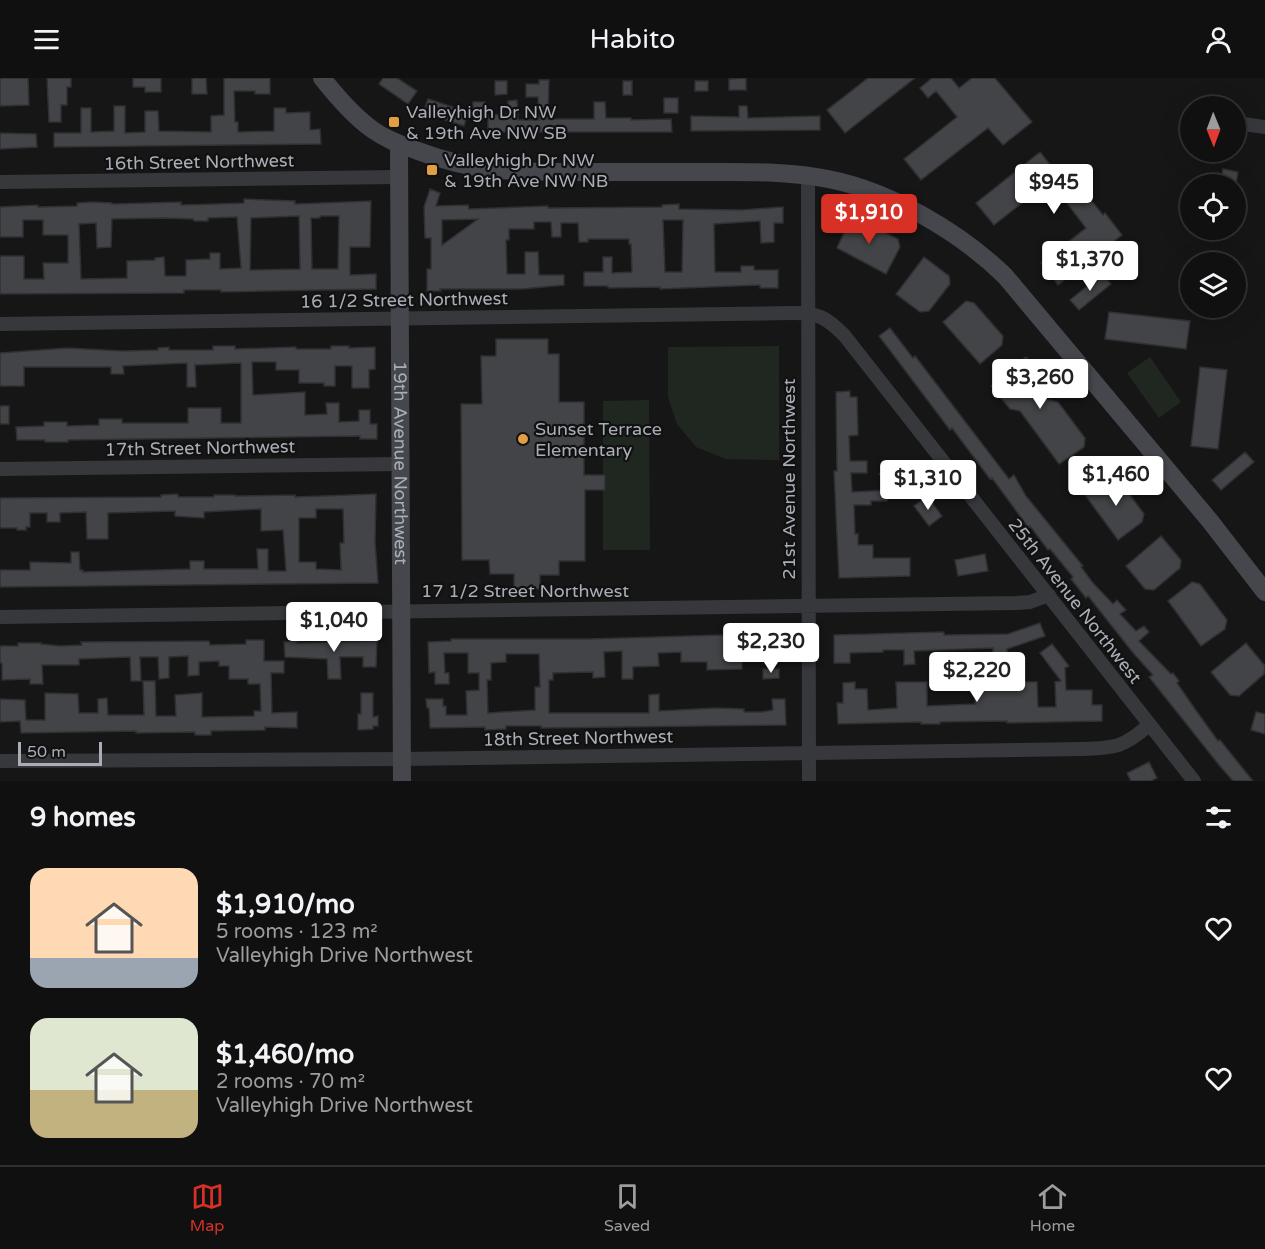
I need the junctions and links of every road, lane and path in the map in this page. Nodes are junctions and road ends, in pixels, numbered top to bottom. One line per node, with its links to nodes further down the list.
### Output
1 (322, 78): 4 (main road)
2 (1246, 124): 3 (street)
3 (1265, 127)
4 (399, 145): 5 (main road, 19th Avenue Northwest); 6 (main road)
5 (398, 177): 7 (street, 16th Street Northwest); 9 (main road, 19th Avenue Northwest)
6 (808, 177): 8 (street, 21st Avenue Northwest); 13 (main road)
7 (0, 182)
8 (808, 313): 9 (street, 16 1/2 Street Northwest); 14 (street, 25th Avenue Northwest); 15 (street, 21st Avenue Northwest)
9 (400, 317): 10 (street, 16 1/2 Street Northwest); 11 (main road, 19th Avenue Northwest)
10 (0, 324)
11 (401, 464): 12 (street, 17th Street Northwest); 16 (main road, 19th Avenue Northwest)
12 (0, 469)
13 (1265, 592)
14 (1049, 595): 15 (street, 17 1/2 Street Northwest); 18 (street, 25th Avenue Northwest)
15 (807, 607): 16 (street, 17 1/2 Street Northwest); 19 (street, 21st Avenue Northwest)
16 (402, 610): 17 (street, 17 1/2 Street Northwest); 20 (main road, 19th Avenue Northwest)
17 (0, 617)
18 (1149, 725): 19 (street, 18th Street Northwest); 24 (street, 25th Avenue Northwest)
19 (808, 752): 20 (street, 18th Street Northwest); 23 (street, 21st Avenue Northwest)
20 (402, 759): 21 (street, 18th Street Northwest); 22 (main road, 19th Avenue Northwest)
21 (0, 761)
22 (402, 781)
23 (809, 781)
24 (1194, 781)

